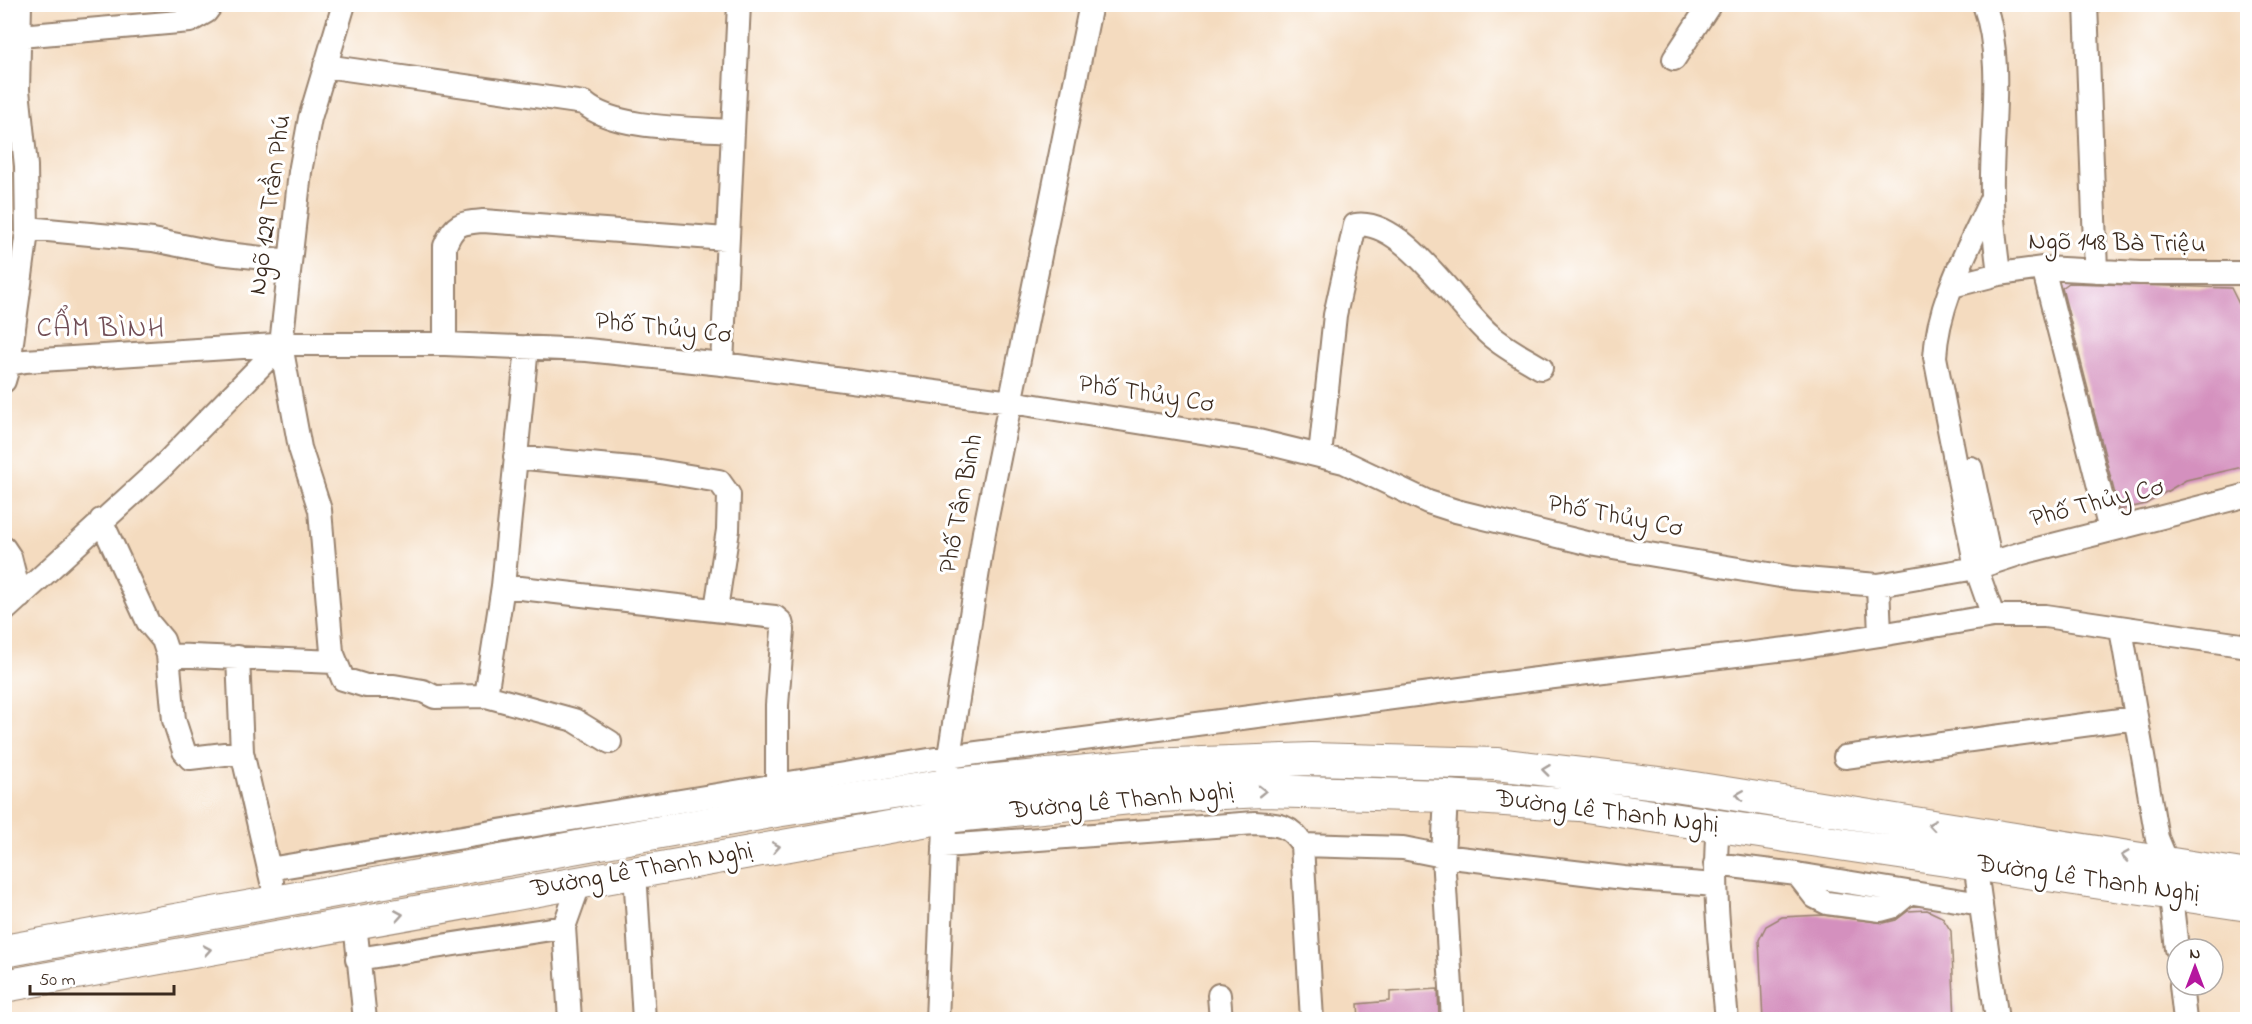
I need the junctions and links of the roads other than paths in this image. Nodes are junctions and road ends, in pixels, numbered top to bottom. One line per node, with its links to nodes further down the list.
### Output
1 (212, 4): 8 (street)
2 (344, 4): 10 (street, Ngõ 129 Trần Phú)
3 (739, 4): 11 (street)
4 (1091, 4): 27 (street, Phố Tân Bình)
5 (1710, 4): 9 (street)
6 (1984, 4): 12 (street)
7 (2086, 4): 17 (street)
8 (16, 23): 13 (street)
9 (1674, 59)
10 (325, 66): 11 (street); 15 (street, Ngõ 129 Trần Phú)
11 (733, 131): 14 (street)
12 (1992, 197): 19 (street); 20 (street)
13 (27, 228): 15 (street); 26 (street)
14 (726, 239): 21 (street); 24 (street)
15 (290, 261): 22 (street, Ngõ 129 Trần Phú)
16 (2043, 268): 17 (street, Ngõ 148 Bà Triệu); 19 (street, Ngõ 148 Bà Triệu); 32 (street)
17 (2096, 271): 18 (street, Ngõ 148 Bà Triệu)
18 (2247, 273)
19 (1999, 274): 20 (street, Ngõ 148 Bà Triệu)
20 (1952, 286): 34 (street)
21 (445, 344): 22 (street, Phố Thủy Cơ); 23 (street, Phố Thủy Cơ)
22 (281, 345): 26 (street, Phố Thủy Cơ); 31 (street); 45 (street, Ngõ 129 Trần Phú)
23 (527, 347): 24 (street, Phố Thủy Cơ); 29 (street)
24 (722, 364): 27 (street, Phố Thủy Cơ)
25 (1541, 368): 28 (street)
26 (6, 370)
27 (1011, 402): 28 (street, Phố Thủy Cơ); 52 (street, Phố Tân Bình)
28 (1320, 455): 35 (street, Phố Thủy Cơ)
29 (515, 457): 36 (street); 38 (street)
30 (2247, 495): 32 (street, Phố Thủy Cơ)
31 (101, 520): 37 (street); 43 (street)
32 (2110, 530): 34 (street, Phố Thủy Cơ)
33 (4, 548): 37 (street)
34 (1983, 565): 35 (street, Phố Thủy Cơ); 39 (street)
35 (1878, 585): 41 (street)
36 (503, 586): 38 (street); 46 (street)
37 (12, 604)
38 (716, 609): 54 (street)
39 (1993, 616): 40 (street); 41 (street)
40 (2121, 629): 42 (street); 47 (street)
41 (1880, 635): 52 (street)
42 (2247, 646)
43 (168, 655): 44 (street); 49 (street)
44 (238, 657): 45 (street); 49 (street)
45 (336, 662): 46 (street)
46 (486, 696): 48 (street)
47 (2135, 718): 50 (street); 63 (street)
48 (610, 742)
49 (242, 752): 60 (street)
50 (1845, 757)
51 (1443, 763): 52 (highway, Đường Lê Thanh Nghị); 53 (highway); 63 (highway, Đường Lê Thanh Nghị, one-way to 51)
52 (947, 771): 54 (highway, Đường Lê Thanh Nghị); 56 (street, Phố Tân Bình)
53 (1446, 796): 55 (highway, Đường Lê Thanh Nghị); 56 (highway, Đường Lê Thanh Nghị, one-way to 53); 58 (street)
54 (777, 798): 60 (street); 66 (highway, Đường Lê Thanh Nghị)
55 (1718, 825): 59 (highway, Đường Lê Thanh Nghị); 62 (street)
56 (945, 831): 57 (street); 61 (highway, Đường Lê Thanh Nghị, one-way to 56); 79 (street, Phố Tân Bình)
57 (1302, 845): 58 (street); 81 (street)
58 (1443, 856): 62 (street); 82 (street)
59 (1975, 863): 63 (highway, Đường Lê Thanh Nghị); 67 (street)
60 (269, 869): 66 (street)
61 (636, 872): 64 (highway, Đường Lê Thanh Nghị); 78 (street)
62 (1715, 875): 67 (street); 83 (street)
63 (2169, 877): 65 (highway, Đường Lê Thanh Nghị); 70 (street)
64 (580, 882): 68 (highway, Đường Lê Thanh Nghị, one-way to 64); 69 (street)
65 (2245, 890)
66 (276, 901): 71 (highway, Đường Lê Thanh Nghị)
67 (1981, 904): 84 (street)
68 (355, 923): 72 (street); 73 (highway, Đường Lê Thanh Nghị, one-way to 68)
69 (564, 927): 72 (street); 77 (street)
70 (2176, 937)
71 (4, 951)
72 (357, 959): 76 (street)
73 (4, 986)
74 (1219, 995): 80 (street)
75 (2182, 997): 85 (street)
76 (365, 1020)
77 (570, 1020)
78 (644, 1020)
79 (937, 1020)
80 (1221, 1020)
81 (1312, 1020)
82 (1453, 1020)
83 (1727, 1020)
84 (1997, 1020)
85 (2185, 1020)

